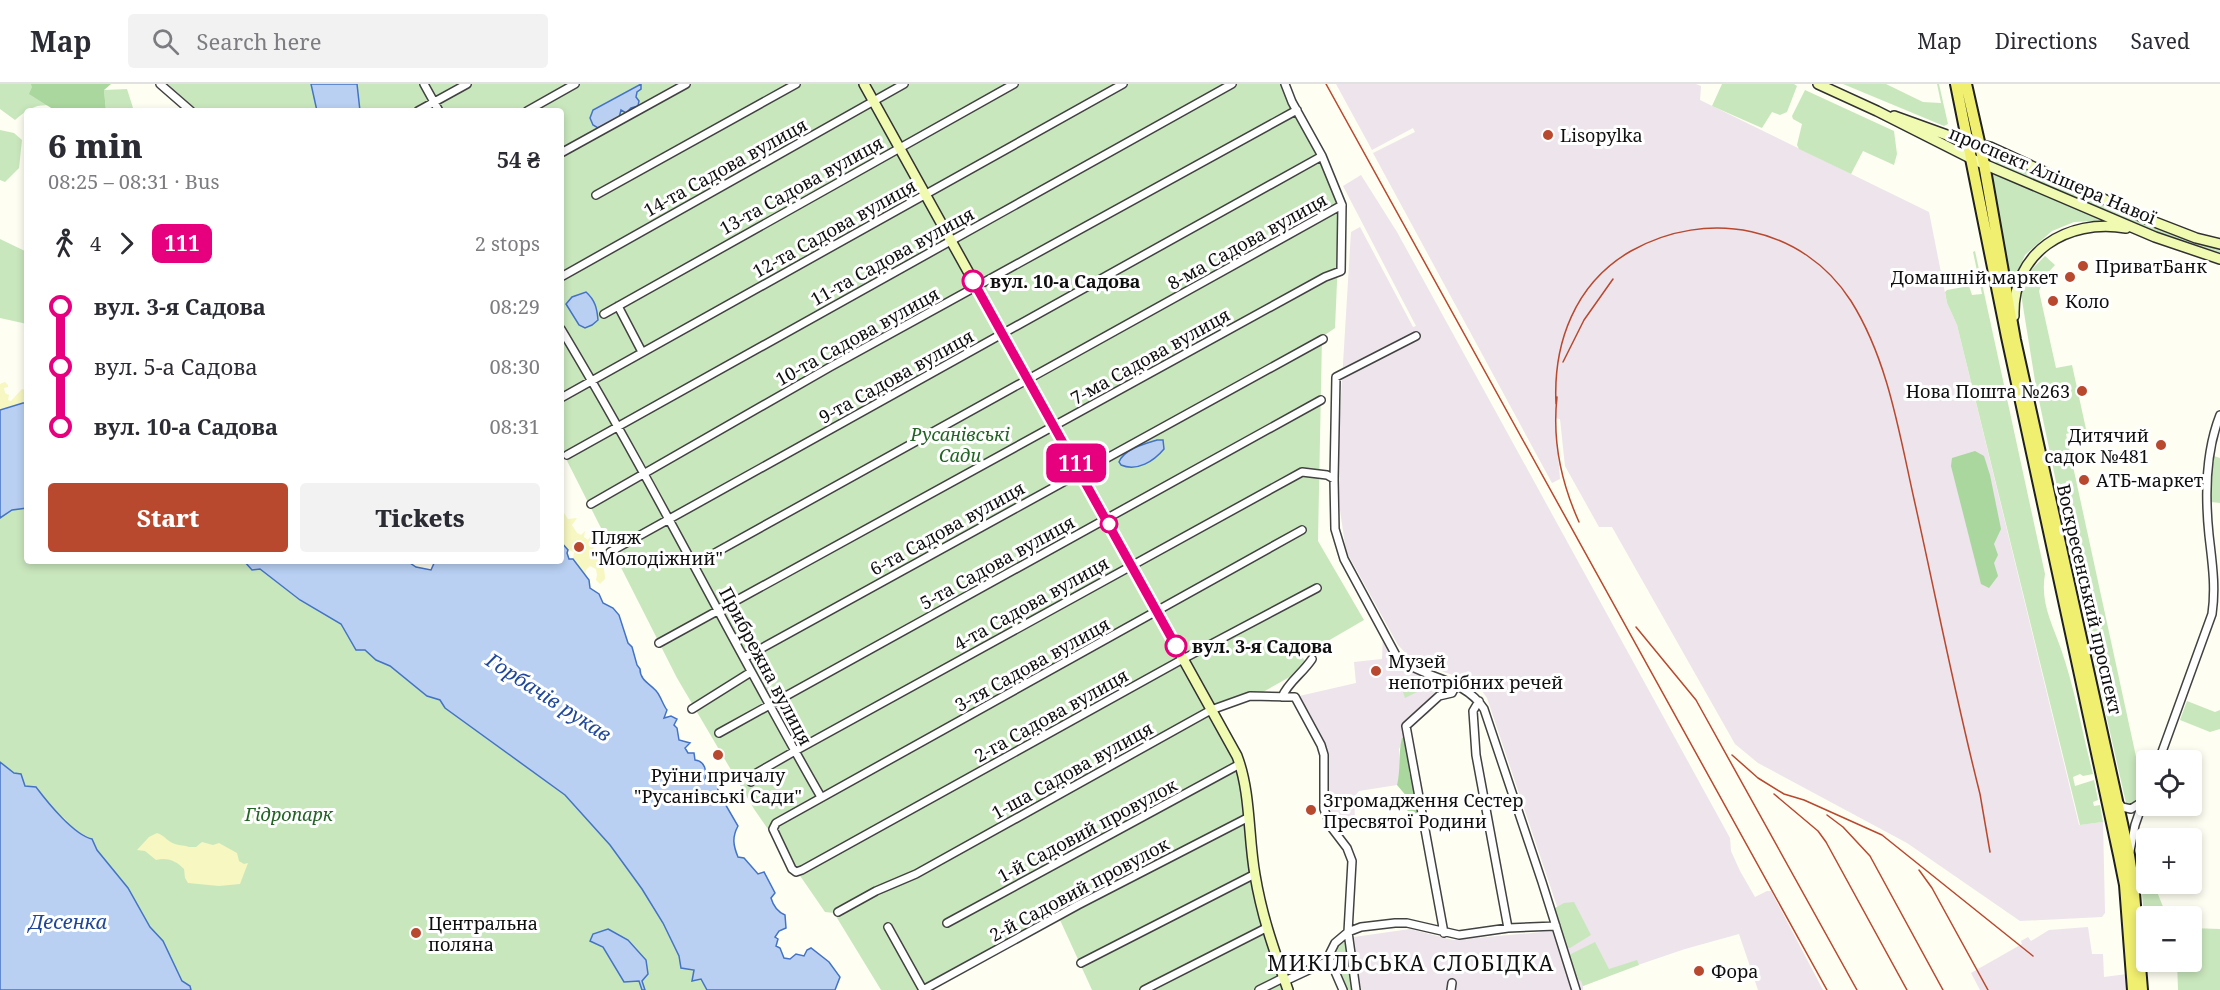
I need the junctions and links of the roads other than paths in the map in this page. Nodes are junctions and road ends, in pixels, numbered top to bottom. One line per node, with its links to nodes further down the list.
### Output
1 (160, 84): 18 (street)
2 (424, 84): 16 (street)
3 (467, 84): 16 (street)
4 (575, 84): 21 (street)
5 (686, 84): 26 (street)
6 (796, 84): 31 (street)
7 (864, 84): 17 (street)
8 (904, 84): 17 (street, 14-та Садова вулиця)
9 (1014, 84): 25 (street, 13-та Садова вулиця)
10 (1123, 84): 30 (street, 12-та Садова вулиця)
11 (1232, 84): 35 (street, 11-та Садова вулиця)
12 (1285, 84): 22 (street)
13 (1818, 84): 23 (street, проспект Алішера Навої)
14 (1956, 84): 24 (main road, Воскресенський проспект)
15 (1966, 84): 24 (main road, Воскресенський проспект)
16 (433, 101): 19 (street); 20 (street)
17 (874, 101): 25 (street); 39 (street, 14-та Садова вулиця)
18 (188, 108)
19 (422, 108)
20 (437, 108)
21 (532, 108)
22 (1297, 110): 27 (street); 40 (street, 10-та Садова вулиця)
23 (1877, 111): 24 (street, проспект Алішера Навої); 28 (street, проспект Алішера Навої)
24 (1974, 142): 28 (main road, Воскресенський проспект); 29 (main road, Воскресенський проспект); 34 (street, проспект Алішера Навої)
25 (900, 147): 30 (street); 41 (street, 13-та Садова вулиця)
26 (564, 151)
27 (1322, 156): 32 (street); 44 (street, 9-та Садова вулиця)
28 (1972, 159): 29 (street, проспект Алішера Навої); 87 (main road, Воскресенський проспект)
29 (1984, 164): 33 (street, проспект Алішера Навої); 47 (main road, Воскресенський проспект)
30 (926, 194): 35 (street); 48 (street, 12-та Садова вулиця)
31 (596, 195)
32 (1342, 205): 50 (street, 8-ма Садова вулиця); 55 (street, 7-ма Садова вулиця)
33 (2141, 231): 37 (street, проспект Алішера Навої); 47 (street)
34 (2196, 238): 36 (street, проспект Алішера Навої); 37 (street)
35 (951, 240): 40 (street); 54 (street, 11-та Садова вулиця)
36 (2220, 244)
37 (2189, 249): 38 (street, проспект Алішера Навої)
38 (2220, 259)
39 (564, 275)
40 (976, 286): 44 (street); 58 (street, 10-та Садова вулиця)
41 (618, 306): 42 (street, 13-та Садова вулиця); 48 (street)
42 (604, 314)
43 (564, 334): 49 (street, Прибрежна вулиця)
44 (1002, 334): 50 (street); 61 (street, 9-та Садова вулиця)
45 (1416, 336): 59 (street)
46 (1323, 339): 57 (street, 6-та Садова вулиця)
47 (2015, 339): 87 (main road, Воскресенський проспект)
48 (642, 352): 49 (street, 12-та Садова вулиця)
49 (592, 380): 51 (street, 12-та Садова вулиця); 54 (street, Прибрежна вулиця)
50 (1028, 381): 55 (street); 65 (street, 8-ма Садова вулиця)
51 (564, 396)
52 (1321, 400): 62 (street, 5-та Садова вулиця)
53 (2220, 415): 82 (street)
54 (618, 426): 56 (street, 11-та Садова вулиця); 58 (street, Прибрежна вулиця)
55 (1055, 426): 57 (street); 68 (street, 7-ма Садова вулиця)
56 (567, 455)
57 (1080, 471): 62 (street); 71 (street, 6-та Садова вулиця)
58 (643, 473): 60 (street, 10-та Садова вулиця); 61 (street, Прибрежна вулиця)
59 (1334, 478): 66 (street, 4-та Садова вулиця); 75 (street)
60 (591, 504)
61 (668, 519): 64 (street, 9-та Садова вулиця); 65 (street, Прибрежна вулиця)
62 (1107, 519): 66 (street); 78 (street, 5-та Садова вулиця)
63 (1302, 530): 69 (street, 3-тя Садова вулиця)
64 (610, 552)
65 (695, 564): 68 (street, Прибрежна вулиця)
66 (1132, 564): 69 (street); 83 (street, 4-та Садова вулиця)
67 (1317, 588): 72 (street, 2-га Садова вулиця)
68 (719, 611): 70 (street, 7-ма Садова вулиця); 71 (street, Прибрежна вулиця)
69 (1157, 612): 72 (street); 86 (street, 3-тя Садова вулиця)
70 (659, 643)
71 (744, 658): 74 (street, Прибрежна вулиця)
72 (1183, 659): 80 (street); 91 (street, 2-га Садова вулиця)
73 (1312, 659): 76 (street)
74 (751, 672): 78 (street, Прибрежна вулиця); 79 (street)
75 (1456, 685): 77 (street); 101 (street)
76 (1282, 697): 80 (street, 1-ша Садова вулиця); 100 (street)
77 (1479, 701): 96 (street); 99 (street)
78 (769, 705): 81 (street, 5-та Садова вулиця); 83 (street, Прибрежна вулиця)
79 (692, 709)
80 (1211, 710): 84 (street); 94 (street, 1-ша Садова вулиця)
81 (719, 733)
82 (2163, 750)
83 (795, 751): 85 (street, 4-та Садова вулиця); 86 (street, Прибрежна вулиця)
84 (1240, 764): 90 (street); 95 (street, 1-й Садовий провулок)
85 (751, 782)
86 (821, 797): 91 (street, 3-тя Садова вулиця)
87 (2113, 802): 88 (street); 92 (main road); 111 (main road)
88 (2136, 807)
89 (2138, 816): 92 (street)
90 (1249, 817): 93 (street); 105 (street, 2-й Садовий провулок)
91 (776, 823)
92 (2129, 855): 112 (main road)
93 (1255, 873): 98 (street); 103 (street)
94 (838, 912)
95 (947, 923)
96 (1556, 926): 99 (street); 110 (street)
97 (888, 927): 105 (street)
98 (1266, 928): 104 (street); 106 (street)
99 (1508, 928): 101 (street)
100 (1348, 932): 101 (street); 102 (street); 109 (street)
101 (1444, 933)
102 (1330, 960): 104 (street); 108 (street)
103 (1081, 963)
104 (1285, 983): 107 (street)
105 (923, 990)
106 (1144, 990)
107 (1259, 990)
108 (1343, 990)
109 (1356, 990)
110 (1576, 990)
111 (2133, 990)
112 (2142, 990)

